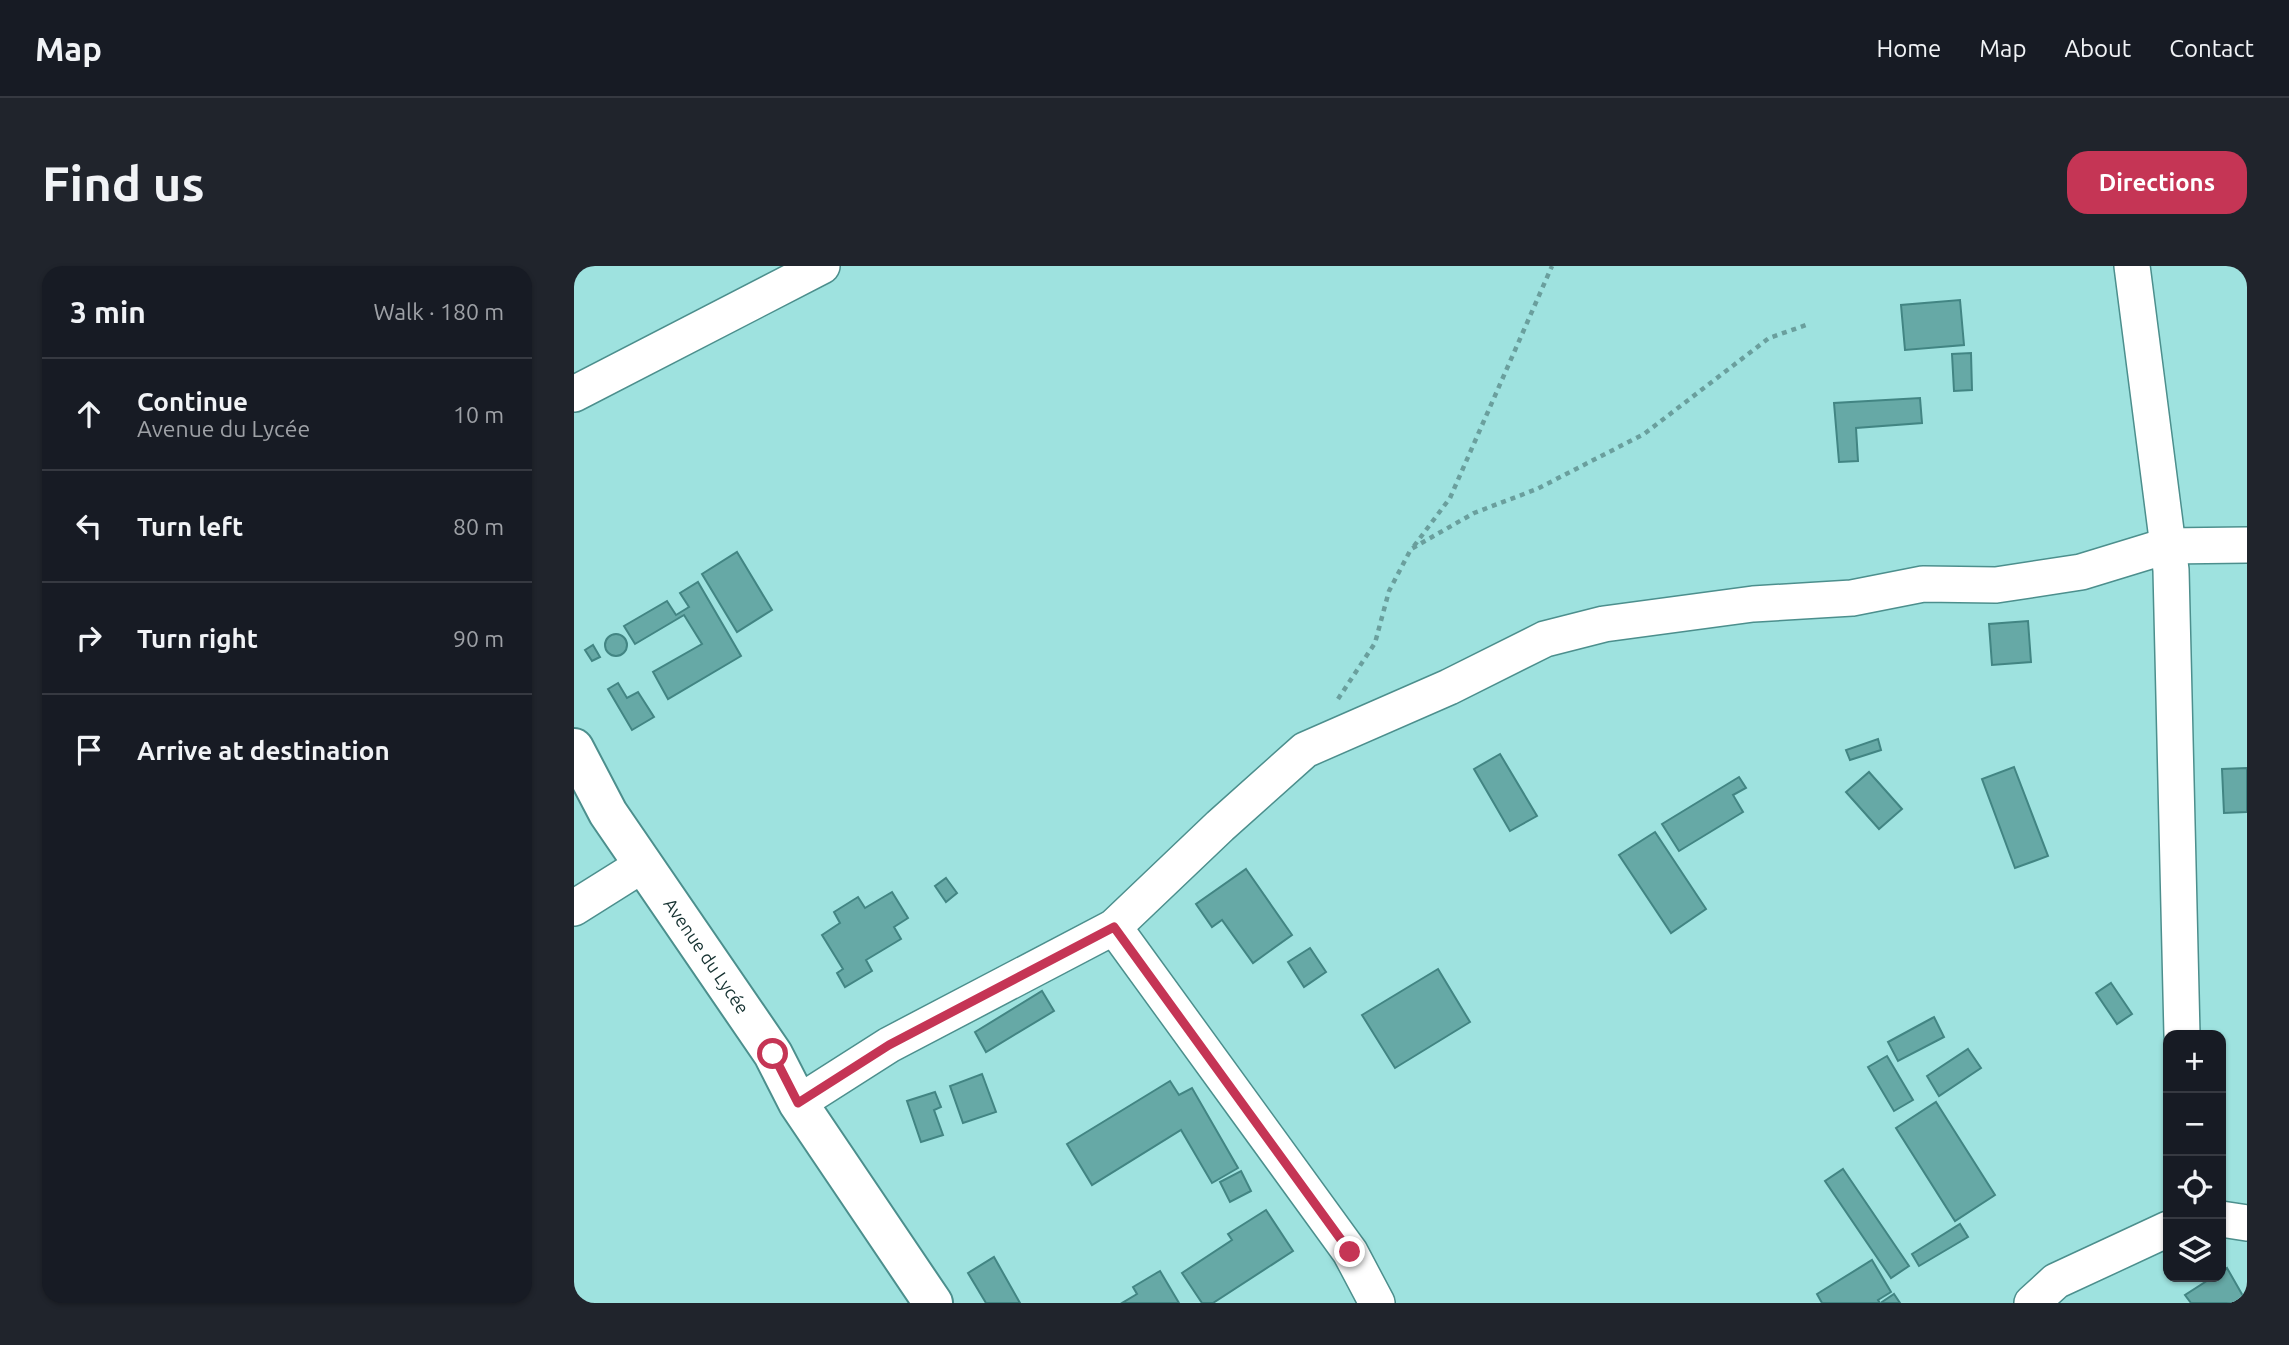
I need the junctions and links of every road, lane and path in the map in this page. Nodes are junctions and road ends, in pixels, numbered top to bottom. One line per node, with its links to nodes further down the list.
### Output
1 (822, 266): 5 (street)
2 (1552, 266): 8 (path)
3 (2132, 266): 7 (street)
4 (1809, 324): 8 (path)
5 (574, 394)
6 (2247, 545): 7 (street)
7 (2166, 546): 13 (street); 14 (street)
8 (1411, 549): 9 (path)
9 (1334, 704)
10 (574, 748): 11 (main road, Avenue du Lycée)
11 (644, 864): 12 (street); 15 (main road, Avenue du Lycée)
12 (574, 908)
13 (1114, 927): 15 (street); 20 (street)
14 (2182, 1030)
15 (798, 1103): 19 (main road, Avenue du Lycée)
16 (2226, 1220): 17 (street)
17 (2247, 1223)
18 (2163, 1231): 21 (street)
19 (933, 1303)
20 (1377, 1303)
21 (2032, 1303)

